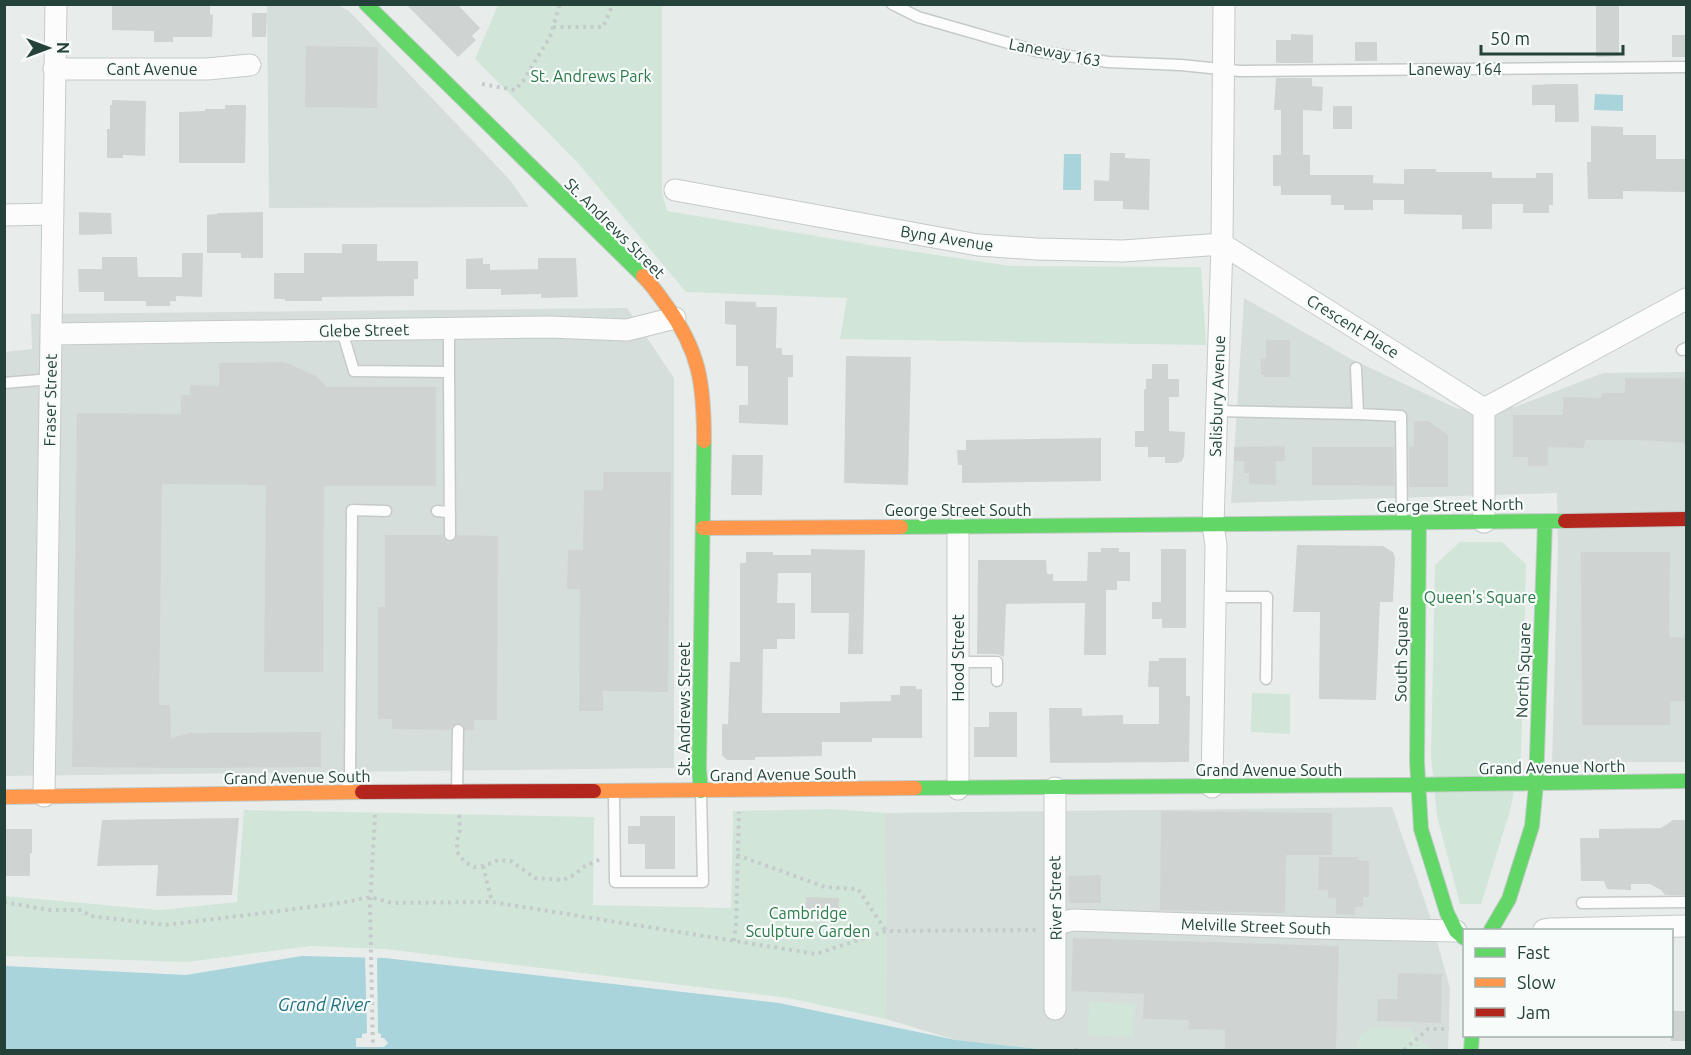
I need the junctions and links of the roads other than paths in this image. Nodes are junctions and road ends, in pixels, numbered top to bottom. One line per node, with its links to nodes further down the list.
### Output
1 (56, 4): 7 (street, Fraser Street)
2 (366, 4): 14 (main road, St. Andrews Street)
3 (892, 4): 8 (lane, Laneway 163)
4 (1224, 4): 8 (street, Salisbury Avenue)
5 (250, 65): 7 (street, Cant Avenue)
6 (1686, 67): 8 (lane, Laneway 164)
7 (54, 69): 10 (street, Fraser Street)
8 (1223, 70): 12 (street, Salisbury Avenue)
9 (675, 190): 12 (street, Byng Avenue)
10 (53, 214): 11 (street); 17 (street, Fraser Street)
11 (4, 215)
12 (1222, 244): 22 (street, Crescent Place); 23 (street, Salisbury Avenue)
13 (1686, 299): 22 (street)
14 (675, 318): 15 (street, Glebe Street); 35 (main road, St. Andrews Street)
15 (449, 329): 16 (street, Glebe Street); 19 (lane)
16 (342, 331): 17 (street, Glebe Street); 19 (lane)
17 (51, 334): 20 (street, Fraser Street)
18 (1356, 369): 24 (lane)
19 (449, 372): 27 (lane)
20 (51, 379): 21 (lane); 52 (street, Fraser Street)
21 (4, 383)
22 (1484, 409): 30 (street)
23 (1217, 411): 24 (lane); 33 (street, Salisbury Avenue)
24 (1358, 414): 31 (lane)
25 (386, 511): 51 (lane)
26 (437, 512): 27 (lane)
27 (449, 512): 36 (lane)
28 (1686, 519): 29 (main road, George Street North)
29 (1545, 521): 30 (main road, George Street North); 43 (main road, North Square)
30 (1484, 522): 32 (main road, George Street North)
31 (1402, 523): 32 (main road, George Street North); 33 (main road, George Street North)
32 (1419, 523): 44 (main road, South Square)
33 (1213, 525): 34 (main road, George Street South); 37 (street, Salisbury Avenue)
34 (958, 527): 35 (main road, George Street South); 38 (street, Hood Street)
35 (703, 528): 50 (main road, St. Andrews Street)
36 (450, 535)
37 (1215, 597): 39 (lane); 45 (street, Salisbury Avenue)
38 (958, 663): 40 (lane); 47 (street, Hood Street)
39 (1266, 679)
40 (997, 681)
41 (458, 730): 48 (lane)
42 (1686, 781): 43 (main road, Grand Avenue North)
43 (1536, 784): 44 (main road, Grand Avenue North); 58 (main road)
44 (1417, 785): 45 (main road, Grand Avenue South); 60 (main road)
45 (1212, 787): 46 (main road, Grand Avenue South)
46 (1055, 788): 47 (main road, Grand Avenue South); 56 (street, River Street)
47 (958, 789): 50 (main road, Grand Avenue South)
48 (457, 791): 49 (main road, Grand Avenue South); 51 (main road, Grand Avenue South)
49 (614, 791): 50 (main road, Grand Avenue South); 50 (lane)
50 (701, 791)
51 (346, 793): 52 (main road, Grand Avenue South)
52 (44, 796): 53 (main road, Grand Avenue South)
53 (4, 797)
54 (1686, 902): 55 (lane)
55 (1582, 903)
56 (1056, 924): 60 (street, Melville Street South); 61 (street, River Street)
57 (1686, 926): 59 (street)
58 (1492, 929)
59 (1552, 929)
60 (1460, 934)
61 (1055, 1009)

